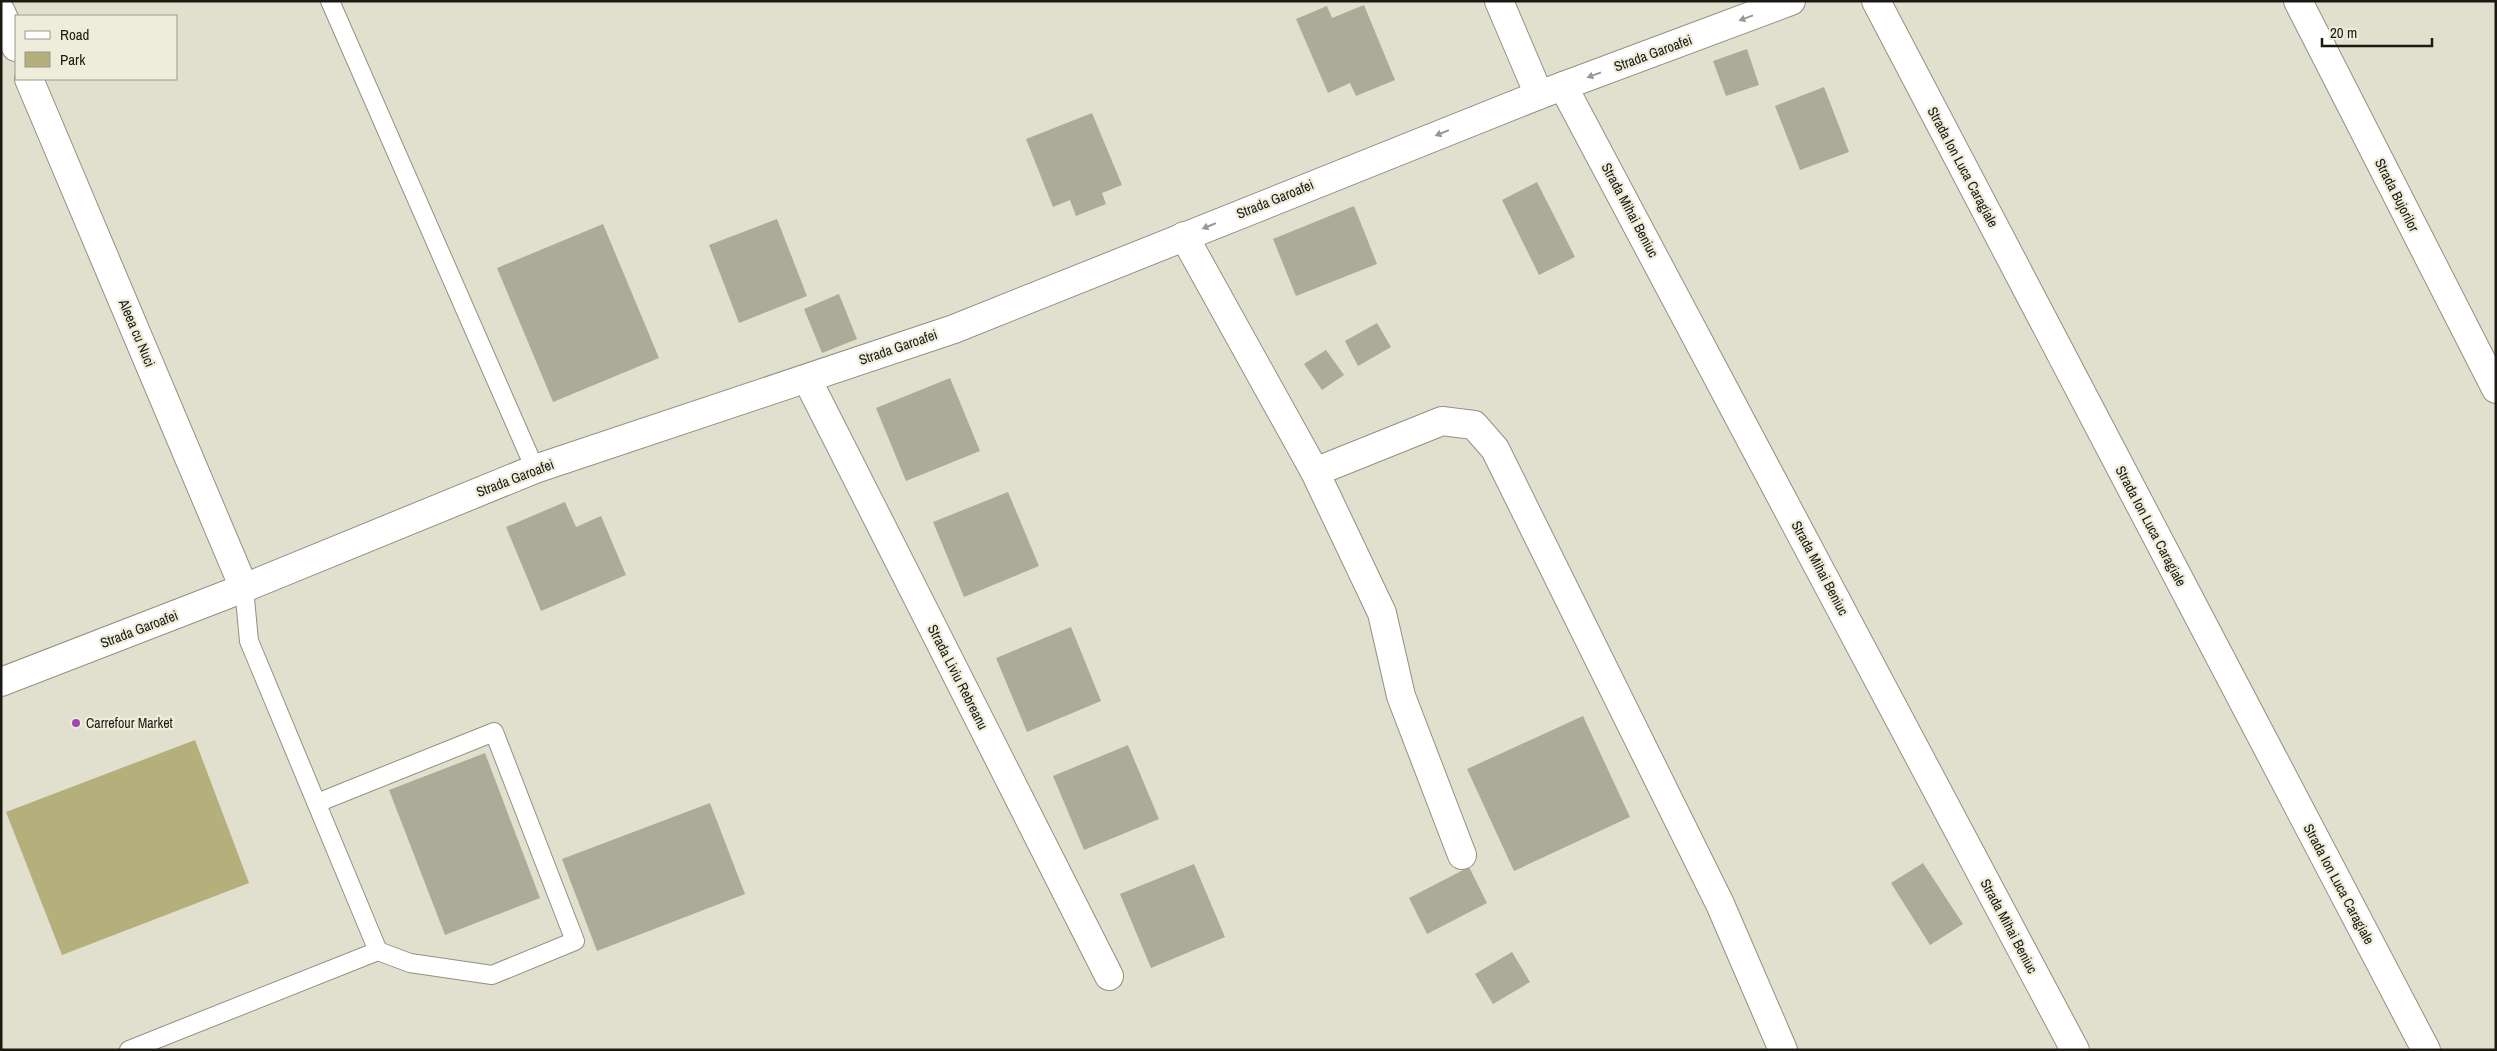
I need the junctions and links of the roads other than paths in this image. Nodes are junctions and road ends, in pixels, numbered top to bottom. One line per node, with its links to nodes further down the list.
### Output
1 (330, 1): 13 (lane)
2 (1499, 1): 9 (street, Strada Mihai Beniuc)
3 (1792, 1): 9 (street, Strada Garoafei, one-way to 9)
4 (1876, 1): 24 (street, Strada Ion Luca Caragiale)
5 (2298, 1): 12 (street, Strada Bujorilor)
6 (1, 12): 7 (street)
7 (15, 45)
8 (30, 80): 15 (street, Aleea cu Nuci)
9 (1551, 91): 10 (street, Strada Garoafei, one-way to 10); 23 (street, Strada Mihai Beniuc)
10 (1184, 236): 11 (street, Strada Garoafei); 14 (street)
11 (807, 378): 13 (street, Strada Garoafei); 20 (street, Strada Liviu Rebreanu)
12 (2496, 389)
13 (535, 469): 15 (street, Strada Garoafei)
14 (1315, 472): 18 (street); 22 (street)
15 (244, 588): 16 (street, Strada Garoafei); 17 (lane)
16 (1, 682)
17 (317, 803): 19 (lane); 19 (lane)
18 (1462, 854)
19 (378, 951): 21 (lane)
20 (1109, 976)
21 (129, 1050)
22 (1783, 1050)
23 (2075, 1050)
24 (2426, 1050)

